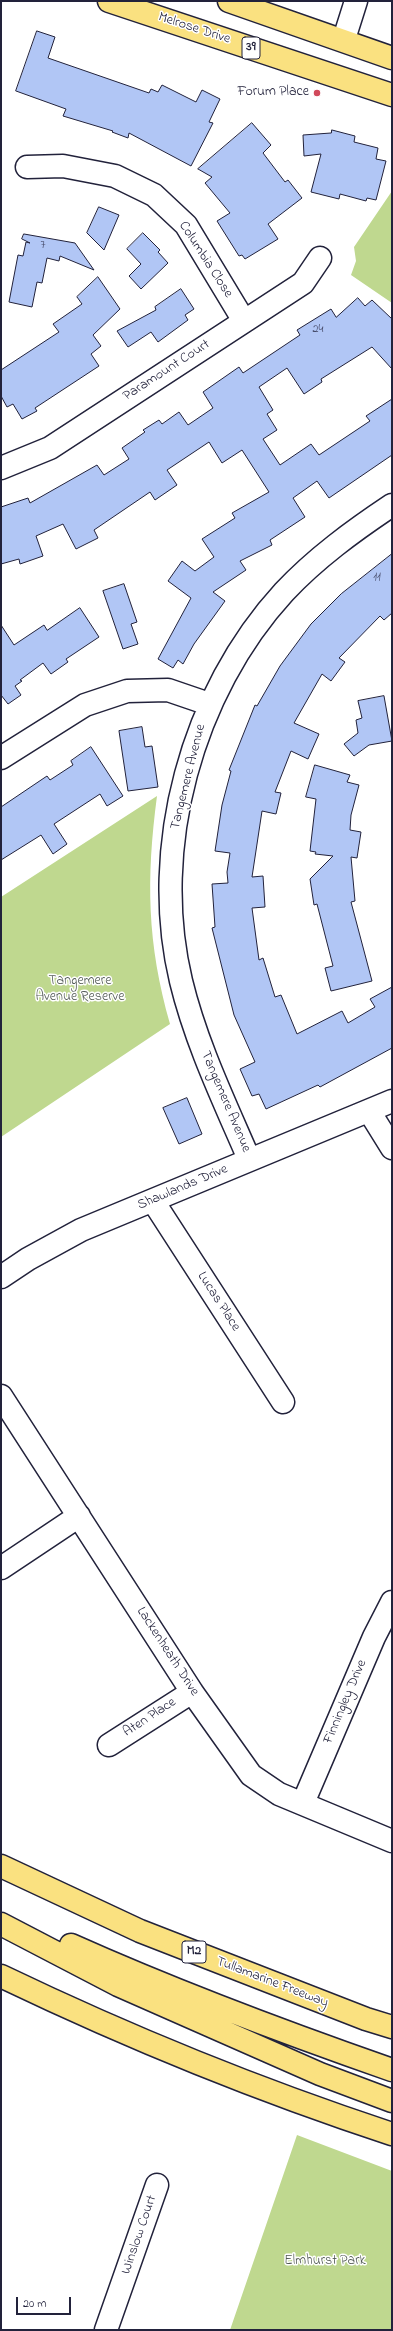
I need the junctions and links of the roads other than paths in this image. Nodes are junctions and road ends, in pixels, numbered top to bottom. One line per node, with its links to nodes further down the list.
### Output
1 (109, 1): 6 (main road, Melrose Drive / 39)
2 (229, 1): 4 (main road)
3 (356, 1): 4 (street)
4 (344, 39): 5 (main road)
5 (392, 58)
6 (392, 95)
7 (27, 167): 9 (street, Columbia Close)
8 (320, 258): 9 (street, Paramount Court)
9 (244, 321): 10 (street, Paramount Court)
10 (1, 468)
11 (392, 505): 12 (street, Tangemere Avenue)
12 (209, 704): 13 (street); 17 (street, Tangemere Avenue)
13 (1, 758)
14 (392, 1101): 15 (street, Shawlands Drive)
15 (369, 1111): 16 (street); 17 (street, Shawlands Drive)
16 (392, 1148)
17 (249, 1159): 18 (street, Shawlands Drive)
18 (154, 1201): 19 (street, Shawlands Drive); 21 (street, Lucas Place)
19 (1, 1277)
20 (1, 1396): 22 (street, Lackenheath Drive)
21 (283, 1402)
22 (79, 1516): 23 (street); 25 (street, Lackenheath Drive)
23 (1, 1568)
24 (392, 1602): 27 (street, Finningley Drive)
25 (192, 1692): 26 (street, Aten Place); 27 (street, Lackenheath Drive)
26 (109, 1745)
27 (303, 1803): 28 (street, Lackenheath Drive)
28 (392, 1841)
29 (1, 1866): 33 (main road, Tullamarine Freeway / M2)
30 (1, 1914): 34 (main road)
31 (1, 1924): 35 (main road)
32 (1, 1976): 36 (main road)
33 (392, 2027)
34 (392, 2070)
35 (392, 2101)
36 (392, 2134)
37 (157, 2185): 38 (street, Winslow Court)
38 (106, 2330)

